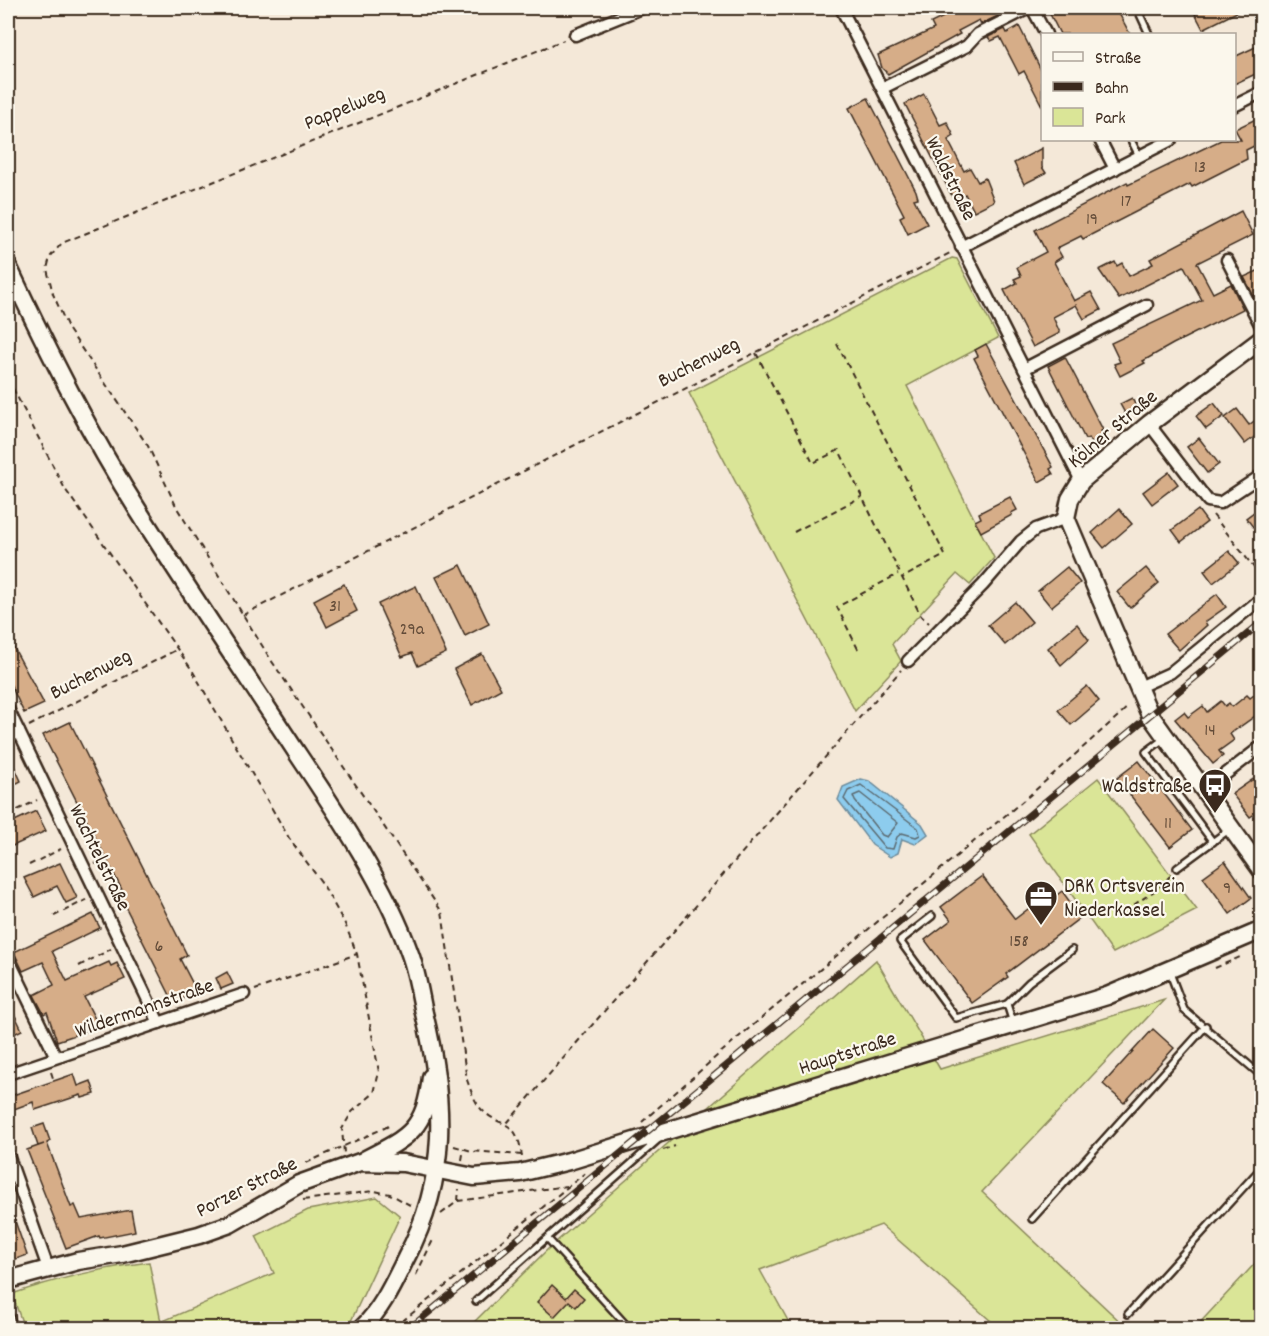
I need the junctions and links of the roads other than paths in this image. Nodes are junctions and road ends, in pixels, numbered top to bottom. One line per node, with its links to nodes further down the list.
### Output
1 (642, 8): 7 (street)
2 (841, 8): 8 (street, Waldstraße)
3 (1030, 8): 5 (street); 8 (street)
4 (1137, 8): 6 (lane)
5 (1045, 33)
6 (1149, 33)
7 (574, 35)
8 (883, 88): 16 (street, Waldstraße)
9 (1262, 92): 10 (street)
10 (1236, 105)
11 (1101, 141): 15 (street)
12 (1132, 141): 14 (lane)
13 (1169, 141): 14 (street)
14 (1139, 156): 15 (street)
15 (1115, 169): 16 (street)
16 (961, 247): 22 (street, Waldstraße)
17 (1227, 260): 20 (street)
18 (8, 266): 50 (street)
19 (1147, 305): 22 (street)
20 (1262, 328)
21 (1262, 339): 23 (street, Kölner Straße)
22 (1024, 369): 25 (street, Waldstraße)
23 (1149, 424): 24 (street); 25 (street, Kölner Straße)
24 (1262, 475)
25 (1081, 481): 26 (street, Kölner Straße)
26 (1066, 518): 28 (street); 29 (street)
27 (1262, 598): 29 (street)
28 (908, 661)
29 (1139, 692): 32 (street)
30 (8, 709): 31 (street, Wachtelstraße)
31 (19, 732): 33 (street); 47 (street, Wachtelstraße)
32 (1166, 737): 35 (street); 37 (lane)
33 (8, 738)
34 (1262, 746): 35 (street)
35 (1204, 790): 36 (street)
36 (1232, 828): 37 (lane); 39 (street)
37 (1213, 842): 38 (lane)
38 (1177, 868)
39 (1262, 871)
40 (932, 916): 46 (lane)
41 (1262, 930): 44 (street, Hauptstraße)
42 (1072, 950): 46 (lane)
43 (8, 958): 51 (street, Wildermannstraße)
44 (1169, 972): 48 (street, Hauptstraße); 49 (lane)
45 (244, 994): 47 (street, Wildermannstraße)
46 (1007, 1004): 48 (lane)
47 (159, 1023): 51 (street, Wildermannstraße)
48 (1014, 1024): 54 (street, Hauptstraße)
49 (1206, 1026): 53 (lane); 59 (lane)
50 (434, 1052): 56 (street); 58 (street)
51 (56, 1057): 52 (street, Wildermannstraße)
52 (8, 1074)
53 (1262, 1076)
54 (666, 1133): 58 (street, Hauptstraße); 60 (lane)
55 (8, 1155): 61 (street)
56 (353, 1163): 58 (street, Porzer Straße); 61 (street, Porzer Straße)
57 (1262, 1167): 64 (lane)
58 (436, 1169): 67 (street)
59 (1032, 1219)
60 (548, 1239): 63 (lane); 68 (lane)
61 (48, 1268): 62 (street, Porzer Straße)
62 (8, 1280)
63 (476, 1301)
64 (1128, 1314)
65 (8, 1318): 66 (street)
66 (11, 1329)
67 (362, 1329)
68 (629, 1329)

